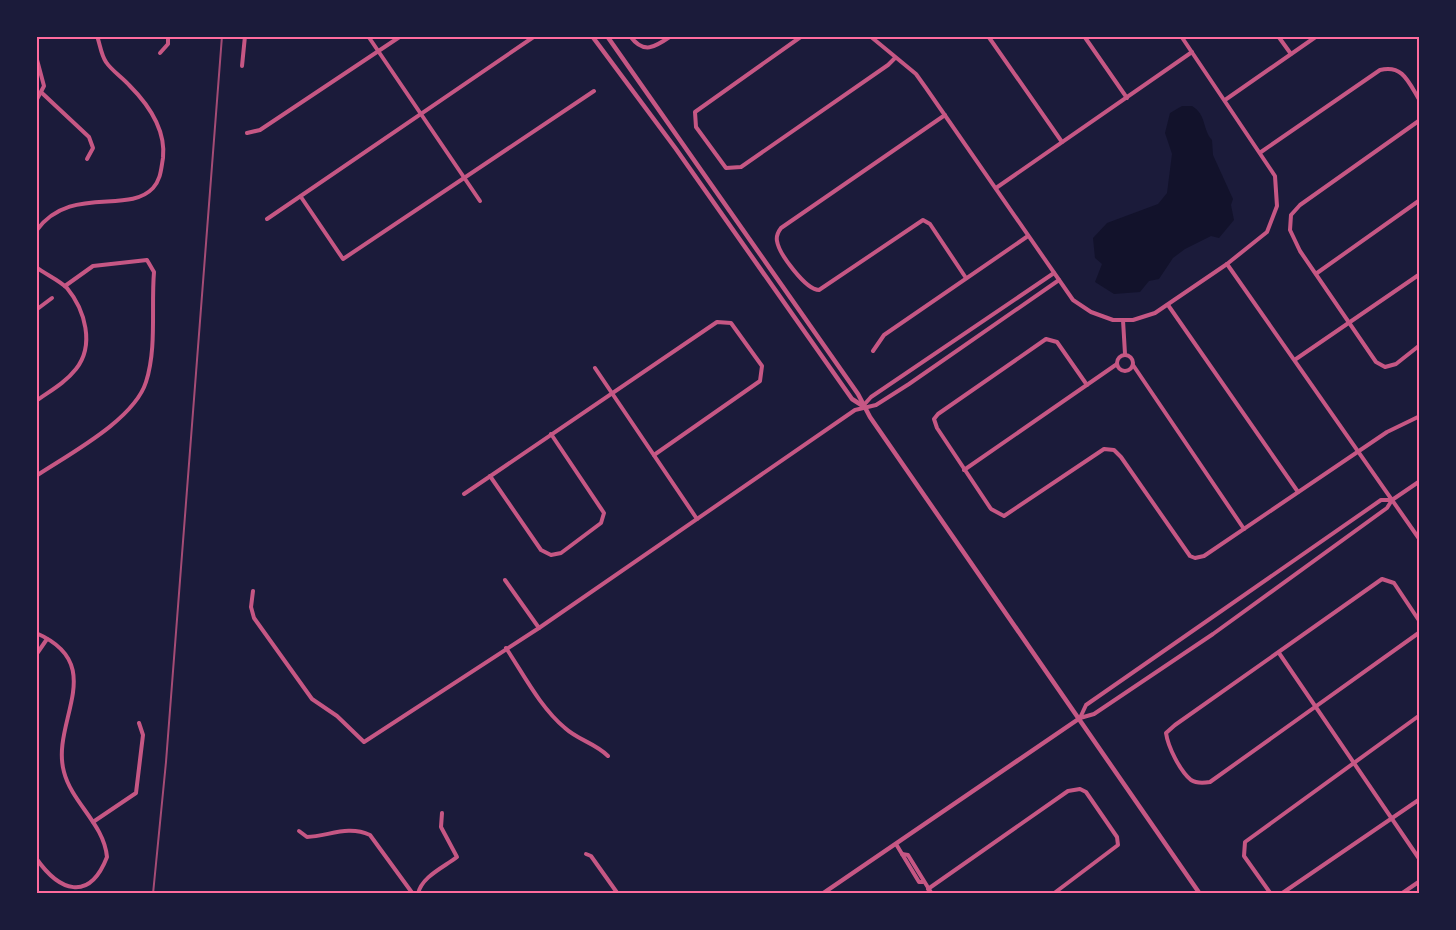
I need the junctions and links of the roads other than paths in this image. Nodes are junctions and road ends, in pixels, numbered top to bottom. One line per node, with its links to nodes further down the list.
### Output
1 (97, 36): 44 (street)
2 (168, 36): 20 (street)
3 (245, 36): 24 (street)
4 (368, 36): 18 (street)
5 (401, 36): 18 (street)
6 (536, 36): 31 (street)
7 (592, 36): 69 (street)
8 (607, 36): 69 (street)
9 (630, 36): 10 (street)
10 (671, 36)
11 (802, 36): 23 (street)
12 (870, 36): 23 (street)
13 (988, 36): 35 (street)
14 (1084, 36): 27 (street)
15 (1181, 36): 19 (street)
16 (1278, 36): 21 (street)
17 (1317, 36): 21 (street)
18 (378, 52): 31 (street); 34 (street)
19 (1192, 52): 27 (street); 28 (street)
20 (160, 53)
21 (1291, 54): 28 (street)
22 (36, 56): 26 (street)
23 (895, 57): 32 (street)
24 (242, 66)
25 (594, 91): 38 (street)
26 (42, 93): 30 (street); 37 (street)
27 (1127, 98): 35 (street)
28 (1225, 100): 36 (street)
29 (1420, 100): 36 (street)
30 (36, 101)
31 (421, 114): 38 (street); 40 (street)
32 (945, 115): 39 (street); 51 (street)
33 (1420, 120): 49 (street)
34 (247, 133)
35 (1062, 142): 39 (street)
36 (1261, 152): 46 (street)
37 (87, 159)
38 (463, 177): 40 (street); 42 (street)
39 (996, 188): 45 (street)
40 (301, 196): 43 (street)
41 (1420, 200): 49 (street)
42 (480, 201)
43 (267, 219)
44 (36, 231)
45 (1028, 236): 48 (street); 51 (street)
46 (1227, 264): 55 (street); 62 (street)
47 (36, 267): 53 (street)
48 (1054, 273): 52 (street); 69 (street)
49 (1317, 273): 58 (street)
50 (1420, 274): 58 (street)
51 (966, 278): 60 (street)
52 (1059, 280): 57 (street); 69 (street)
53 (65, 286): 68 (street); 75 (street)
54 (52, 298): 56 (street)
55 (1168, 305): 57 (street); 78 (street)
56 (36, 310)
57 (1123, 320): 61 (street)
58 (1349, 322): 59 (street); 62 (street)
59 (1420, 345)
60 (873, 351)
61 (1125, 354): 63 (street); 64 (street)
62 (1296, 359): 72 (street)
63 (1117, 364): 64 (street); 66 (street)
64 (1133, 365): 82 (street)
65 (595, 368): 67 (street)
66 (1087, 385): 74 (street); 74 (street)
67 (612, 393): 71 (street); 73 (street); 73 (street)
68 (36, 401)
69 (863, 406): 81 (street); 96 (street)
70 (1420, 416): 72 (street)
71 (552, 434): 76 (street); 76 (street)
72 (1358, 450): 78 (street); 80 (street)
73 (654, 455): 81 (street)
74 (964, 470): 82 (street)
75 (36, 476)
76 (490, 476): 79 (street)
77 (1420, 481): 80 (street)
78 (1298, 492): 82 (street)
79 (464, 494)
80 (1392, 500): 83 (street); 96 (street); 96 (street)
81 (697, 519): 87 (street)
82 (1244, 529)
83 (1420, 540)
84 (505, 580): 87 (street)
85 (253, 591): 91 (street)
86 (1420, 622): 92 (street)
87 (539, 628): 91 (street)
88 (1420, 632): 94 (street)
89 (36, 633): 90 (street)
90 (47, 639): 93 (street); 103 (street)
91 (506, 648): 98 (street)
92 (1279, 653): 94 (street); 94 (street)
93 (36, 655)
94 (1315, 705): 99 (street)
95 (1420, 715): 99 (street)
96 (1080, 718): 105 (street); 119 (street)
97 (139, 723): 103 (street)
98 (608, 756)
99 (1353, 761): 102 (street); 120 (street)
100 (1420, 799): 102 (street)
101 (442, 813): 114 (street)
102 (1392, 818): 108 (street); 121 (street)
103 (93, 822): 110 (street)
104 (299, 831): 113 (street)
105 (896, 844): 111 (street); 116 (street)
106 (586, 854): 115 (street)
107 (36, 858): 110 (street)
108 (1420, 861)
109 (1420, 881): 122 (street)
110 (69, 888): 112 (street)
111 (928, 889): 117 (street); 118 (street)
112 (69, 894)
113 (413, 894)
114 (418, 894)
115 (618, 894)
116 (822, 894)
117 (932, 894)
118 (1053, 894)
119 (1200, 894)
120 (1271, 894)
121 (1281, 894)
122 (1401, 894)

